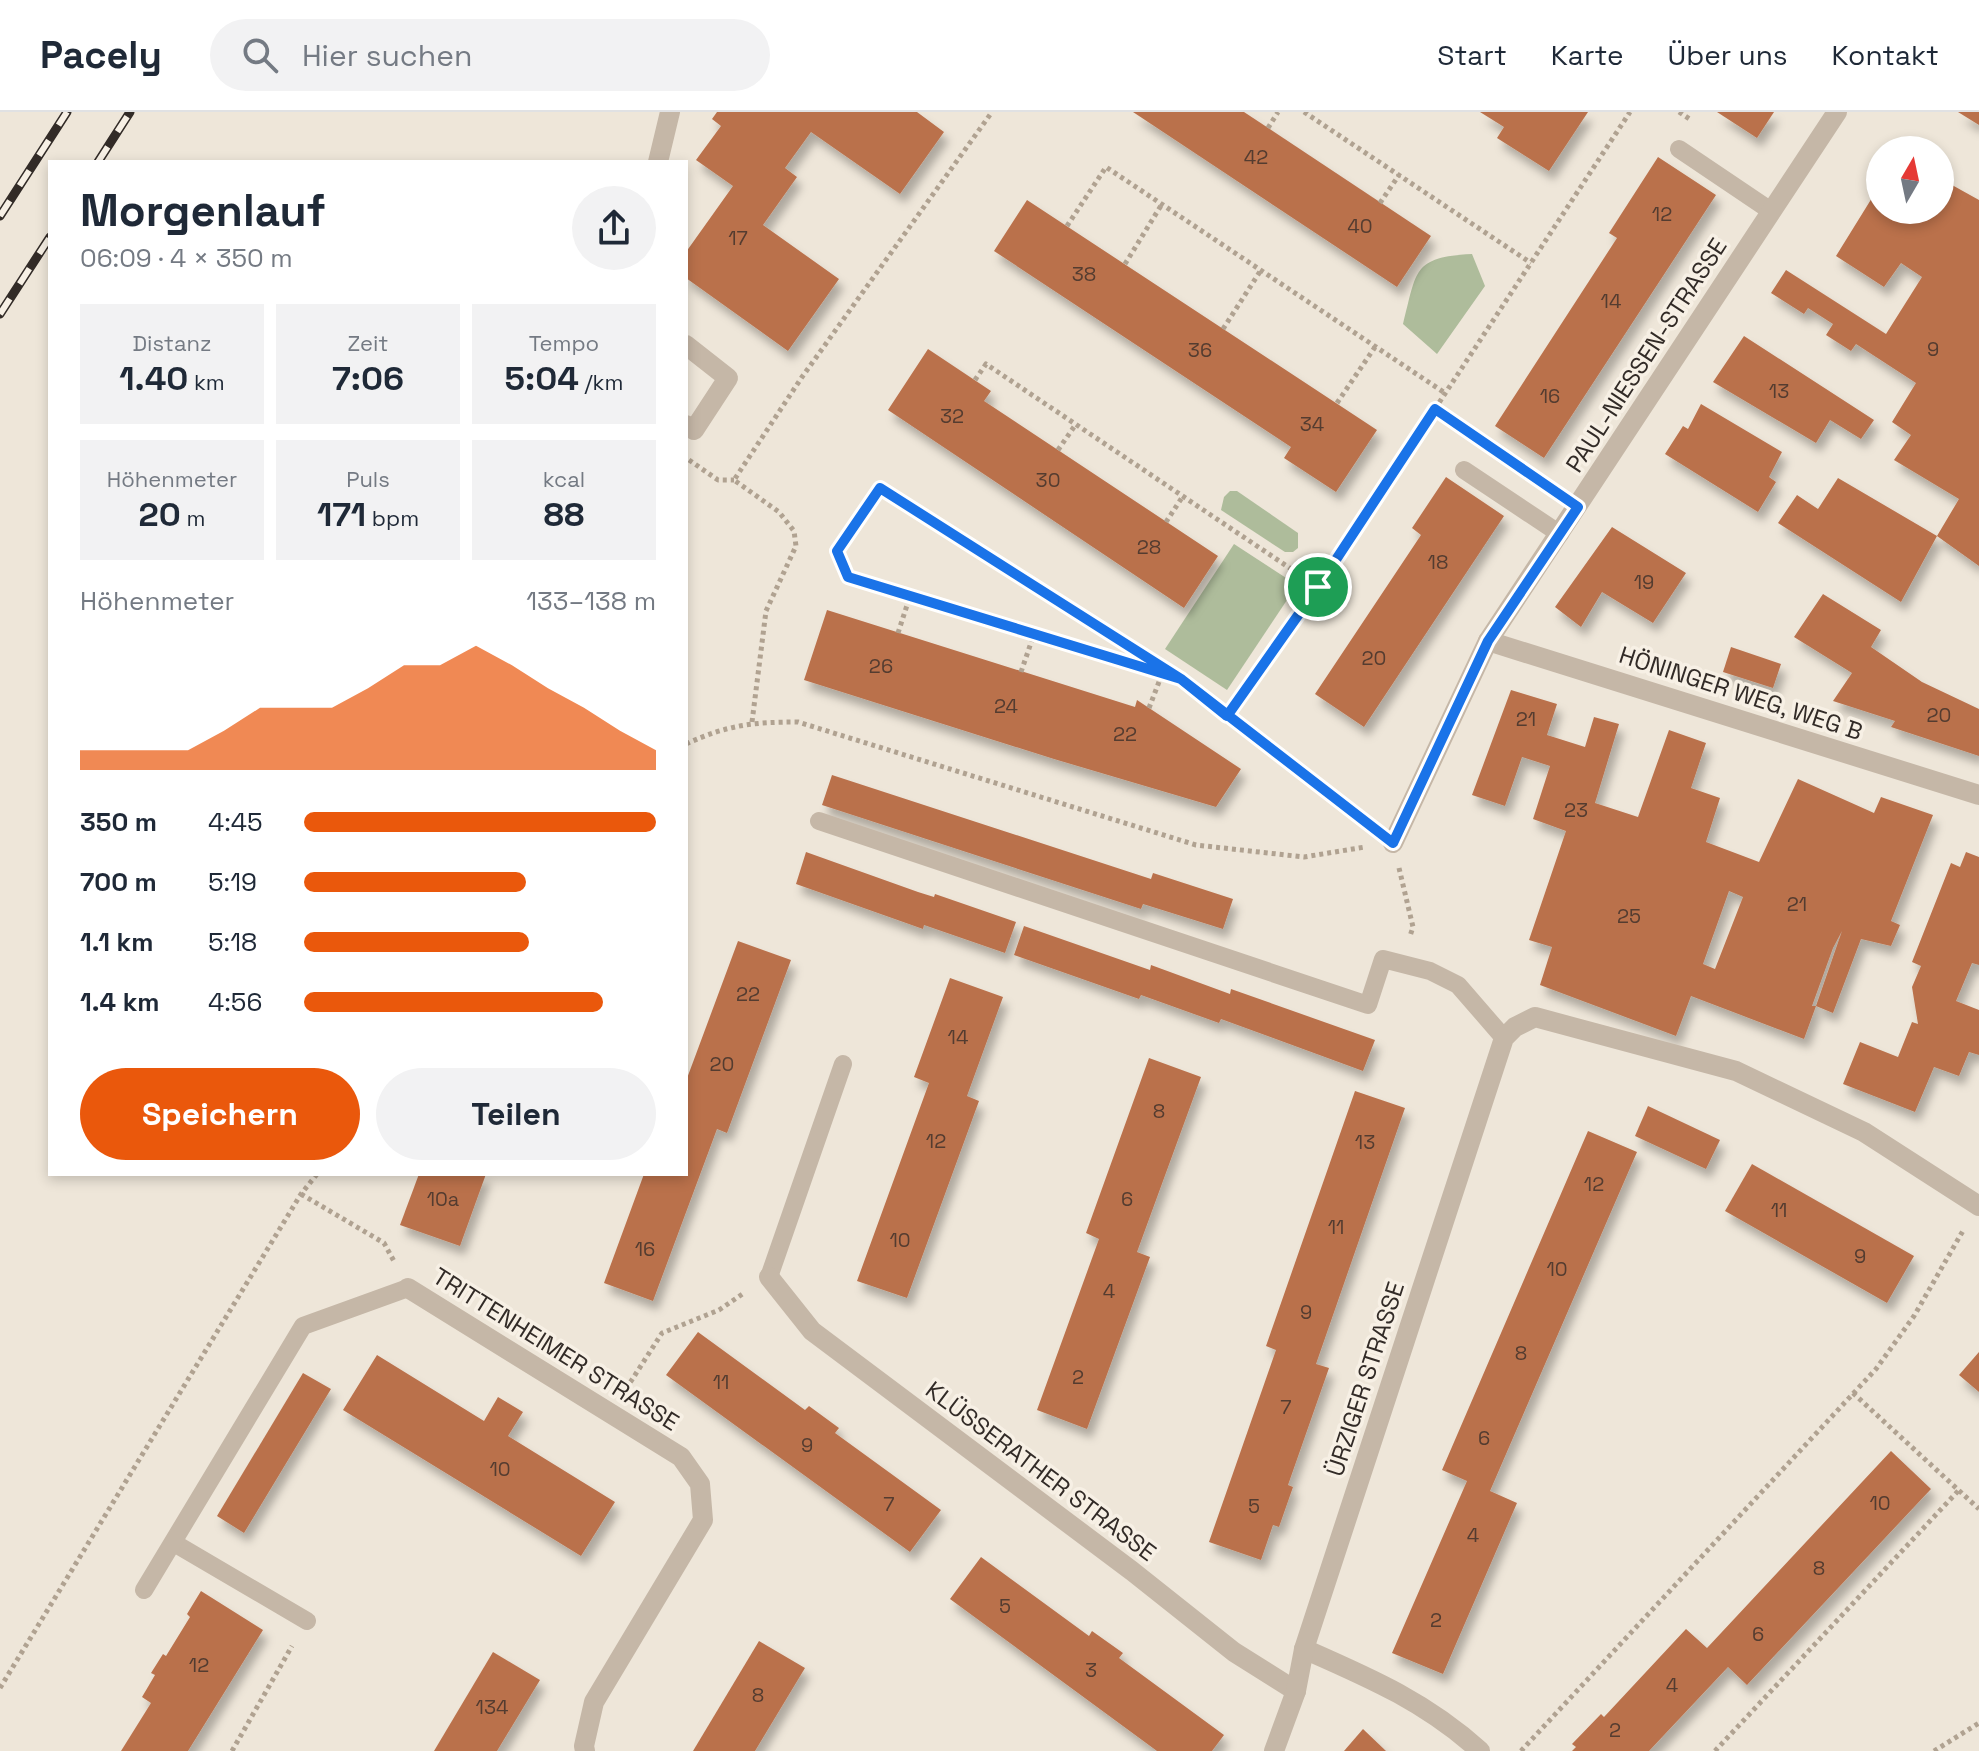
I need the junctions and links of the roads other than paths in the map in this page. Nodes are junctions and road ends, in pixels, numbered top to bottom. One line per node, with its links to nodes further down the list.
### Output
1 (670, 112): 4 (street)
2 (1837, 112): 5 (street, PAUL-NIESSEN-STRASSE)
3 (1679, 149): 5 (lane)
4 (658, 160)
5 (1771, 211): 9 (street, PAUL-NIESSEN-STRASSE)
6 (688, 347): 7 (street)
7 (688, 426)
8 (1464, 470): 9 (lane)
9 (1560, 534): 10 (street, PAUL-NIESSEN-STRASSE)
10 (1488, 641): 11 (street, HÖNINGER WEG, WEG B); 13 (street, PAUL-NIESSEN-STRASSE)
11 (1979, 795)
12 (819, 821): 14 (lane)
13 (1393, 843)
14 (1510, 1033): 16 (street); 22 (street, ÜRZIGER STRASSE)
15 (843, 1064): 17 (lane)
16 (1978, 1206)
17 (769, 1277): 23 (street, KLÜSSERATHER STRASSE)
18 (408, 1288): 19 (lane); 24 (street, TRITTENHEIMER STRASSE)
19 (174, 1543): 20 (lane); 21 (lane)
20 (144, 1590)
21 (307, 1621)
22 (1304, 1649): 23 (street, ÜRZIGER STRASSE); 26 (street)
23 (1296, 1691): 25 (street, ÜRZIGER STRASSE)
24 (585, 1751)
25 (1274, 1751)
26 (1480, 1751)

